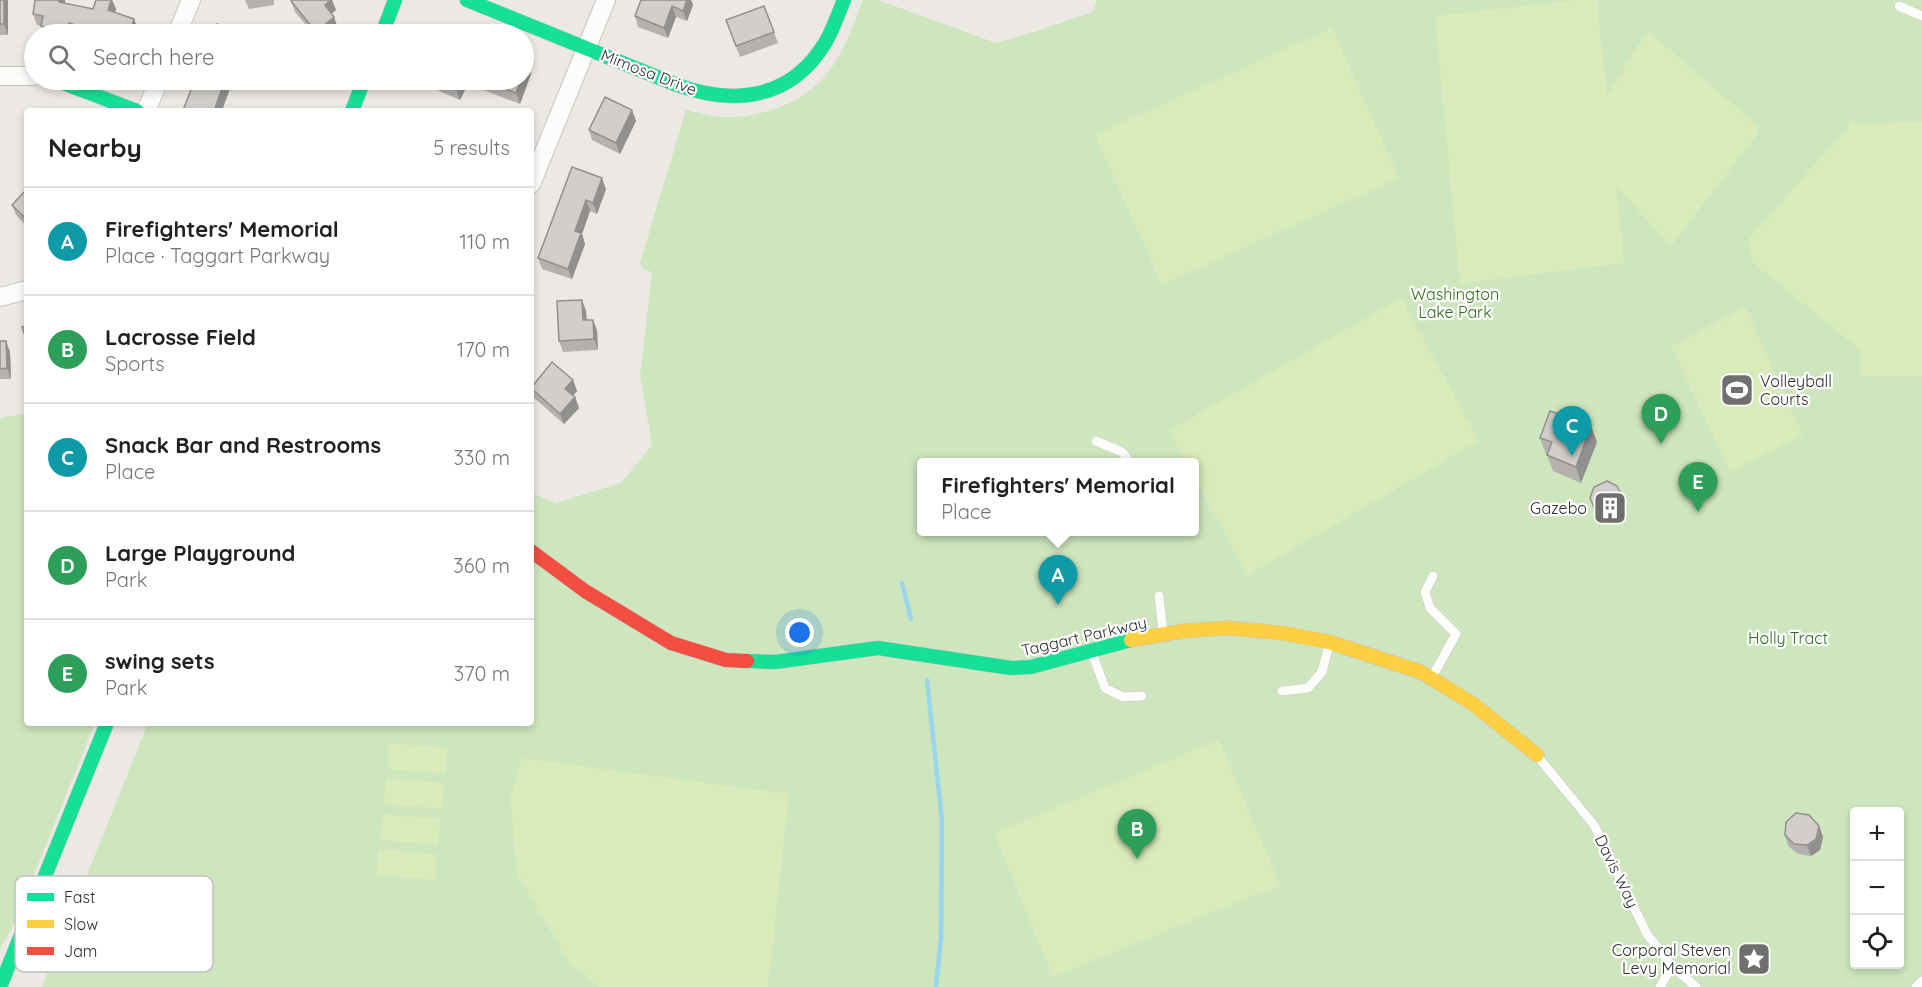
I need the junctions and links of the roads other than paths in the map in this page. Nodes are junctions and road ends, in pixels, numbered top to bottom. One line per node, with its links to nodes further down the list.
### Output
1 (191, 0): 8 (street)
2 (395, 0): 9 (street)
3 (467, 0): 10 (street, Mimosa Drive)
4 (606, 0): 12 (street, Mimosa Drive)
5 (844, 0): 12 (street, Mimosa Drive)
6 (1899, 6): 7 (lane)
7 (1922, 16)
8 (181, 24)
9 (386, 24)
10 (527, 24)
11 (534, 27): 12 (street, Mimosa Drive)
12 (587, 48): 21 (street)
13 (0, 76): 14 (street)
14 (24, 76)
15 (81, 90): 18 (street)
16 (155, 90): 19 (street)
17 (360, 90): 20 (street)
18 (129, 108)
19 (147, 108)
20 (353, 108)
21 (534, 177)
22 (24, 291): 23 (street)
23 (0, 297)
24 (1096, 441): 25 (lane)
25 (1127, 458)
26 (534, 553): 31 (street, Taggart Parkway)
27 (1433, 576): 32 (lane)
28 (1159, 596): 29 (lane)
29 (1164, 634): 30 (street, Taggart Parkway); 31 (street, Taggart Parkway)
30 (1329, 642): 32 (street, Taggart Parkway); 33 (lane)
31 (1091, 650): 34 (lane)
32 (1431, 679): 36 (street, Taggart Parkway)
33 (1282, 691)
34 (1142, 696)
35 (106, 726): 37 (street)
36 (1537, 755): 39 (lane, Davis Way)
37 (45, 876)
38 (15, 950): 41 (street)
39 (1672, 966): 42 (lane); 43 (lane, Davis Way)
40 (1922, 981): 44 (lane)
41 (0, 987)
42 (1660, 987)
43 (1696, 987)
44 (1916, 987)

